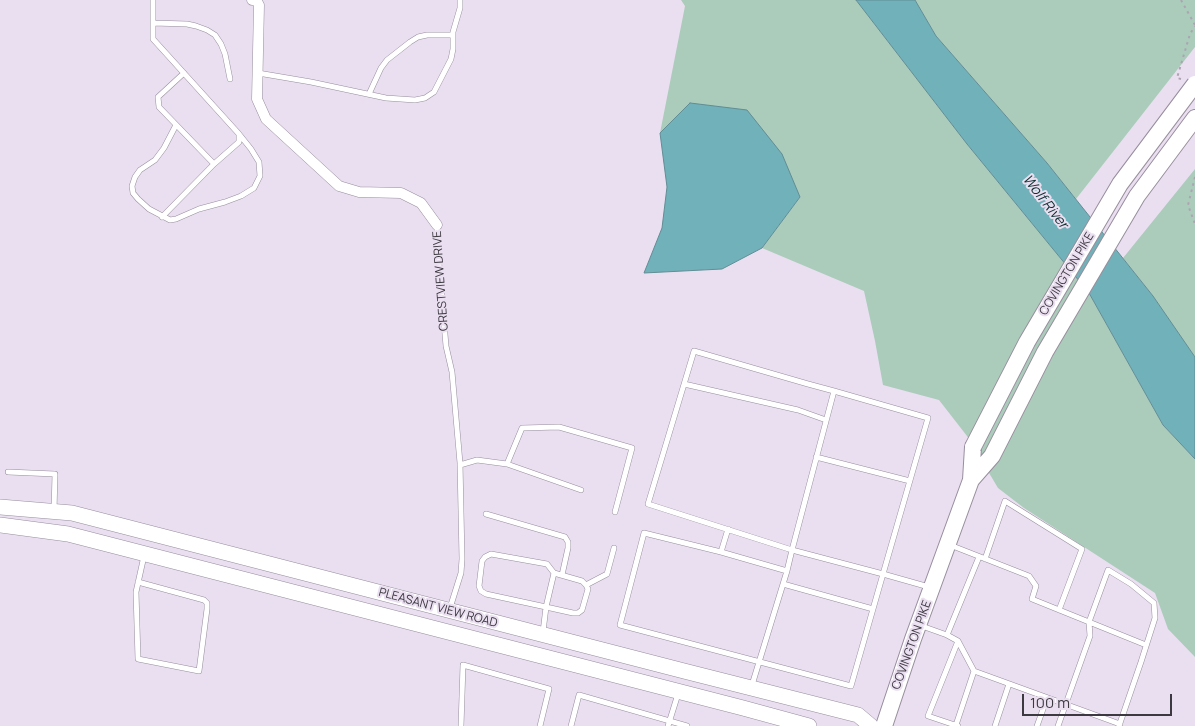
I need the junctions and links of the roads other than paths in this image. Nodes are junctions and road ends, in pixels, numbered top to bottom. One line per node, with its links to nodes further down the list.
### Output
1 (153, 0): 4 (lane)
2 (256, 0): 7 (street, CRESTVIEW DRIVE)
3 (460, 0): 5 (lane)
4 (153, 23): 6 (lane); 8 (lane)
5 (453, 36): 10 (lane); 10 (lane)
6 (184, 72): 12 (lane); 13 (lane)
7 (258, 73): 10 (lane); 16 (street, CRESTVIEW DRIVE)
8 (230, 78)
9 (1191, 83): 24 (main road, COVINGTON PIKE, bridge)
10 (369, 94)
11 (1195, 118): 24 (main road, COVINGTON PIKE)
12 (176, 125): 14 (lane); 15 (lane)
13 (239, 134): 14 (lane); 15 (lane)
14 (214, 164): 15 (lane)
15 (162, 217)
16 (438, 225): 22 (lane, CRESTVIEW DRIVE)
17 (684, 384): 18 (lane); 19 (lane); 32 (lane)
18 (834, 391): 19 (lane); 25 (lane)
19 (826, 420): 20 (lane)
20 (816, 457): 25 (lane); 35 (lane)
21 (507, 464): 22 (lane); 26 (lane); 29 (lane)
22 (460, 465): 52 (lane, CRESTVIEW DRIVE)
23 (8, 472): 28 (lane)
24 (970, 480): 33 (main road, COVINGTON PIKE)
25 (910, 481): 42 (lane)
26 (582, 490)
27 (0, 507): 28 (main road, PLEASANT VIEW ROAD)
28 (54, 512): 45 (main road, PLEASANT VIEW ROAD)
29 (615, 512)
30 (486, 514): 43 (lane)
31 (0, 525): 37 (main road, PLEASANT VIEW ROAD)
32 (728, 529): 35 (lane); 36 (lane)
33 (948, 544): 38 (lane); 48 (main road, COVINGTON PIKE)
34 (614, 548): 46 (lane)
35 (792, 550): 40 (lane); 42 (lane)
36 (720, 552): 40 (lane); 60 (lane)
37 (145, 553): 44 (lane); 49 (main road, PLEASANT VIEW ROAD)
38 (978, 557): 39 (lane); 57 (lane)
39 (985, 559): 53 (lane); 53 (lane)
40 (786, 571): 47 (lane)
41 (554, 574): 43 (lane); 50 (lane); 50 (lane)
42 (883, 574): 48 (lane); 51 (lane)
43 (562, 576): 46 (lane)
44 (138, 582): 44 (lane)
45 (348, 584): 49 (main road); 52 (main road, PLEASANT VIEW ROAD)
46 (586, 584): 50 (lane)
47 (782, 584): 51 (lane); 60 (lane)
48 (932, 588): 55 (main road, COVINGTON PIKE)
49 (342, 604): 64 (main road, PLEASANT VIEW ROAD)
50 (546, 607): 56 (lane)
51 (873, 609): 60 (lane)
52 (449, 610): 56 (main road, PLEASANT VIEW ROAD)
53 (1059, 610): 54 (lane)
54 (1089, 622): 59 (lane); 59 (lane); 66 (lane)
55 (919, 625): 57 (lane); 78 (main road, COVINGTON PIKE)
56 (542, 635): 63 (main road, PLEASANT VIEW ROAD)
57 (948, 636): 58 (lane)
58 (958, 641): 61 (lane); 69 (lane)
59 (1146, 645): 71 (lane)
60 (759, 662): 63 (lane)
61 (974, 671): 62 (lane); 70 (lane)
62 (1009, 684): 65 (lane); 79 (lane)
63 (751, 688): 67 (main road); 77 (main road, PLEASANT VIEW ROAD)
64 (678, 691): 67 (main road, PLEASANT VIEW ROAD); 68 (lane)
65 (1047, 698): 66 (lane); 80 (lane)
66 (1066, 704): 71 (lane); 81 (lane)
67 (743, 708): 76 (main road, PLEASANT VIEW ROAD)
68 (669, 724): 74 (lane); 75 (lane)
69 (943, 724): 70 (lane)
70 (957, 725)
71 (1119, 725)
72 (461, 726): 73 (lane)
73 (540, 726)
74 (571, 726)
75 (688, 726)
76 (809, 726)
77 (871, 726)
78 (884, 726)
79 (995, 726)
80 (1037, 726)
81 (1058, 726)

